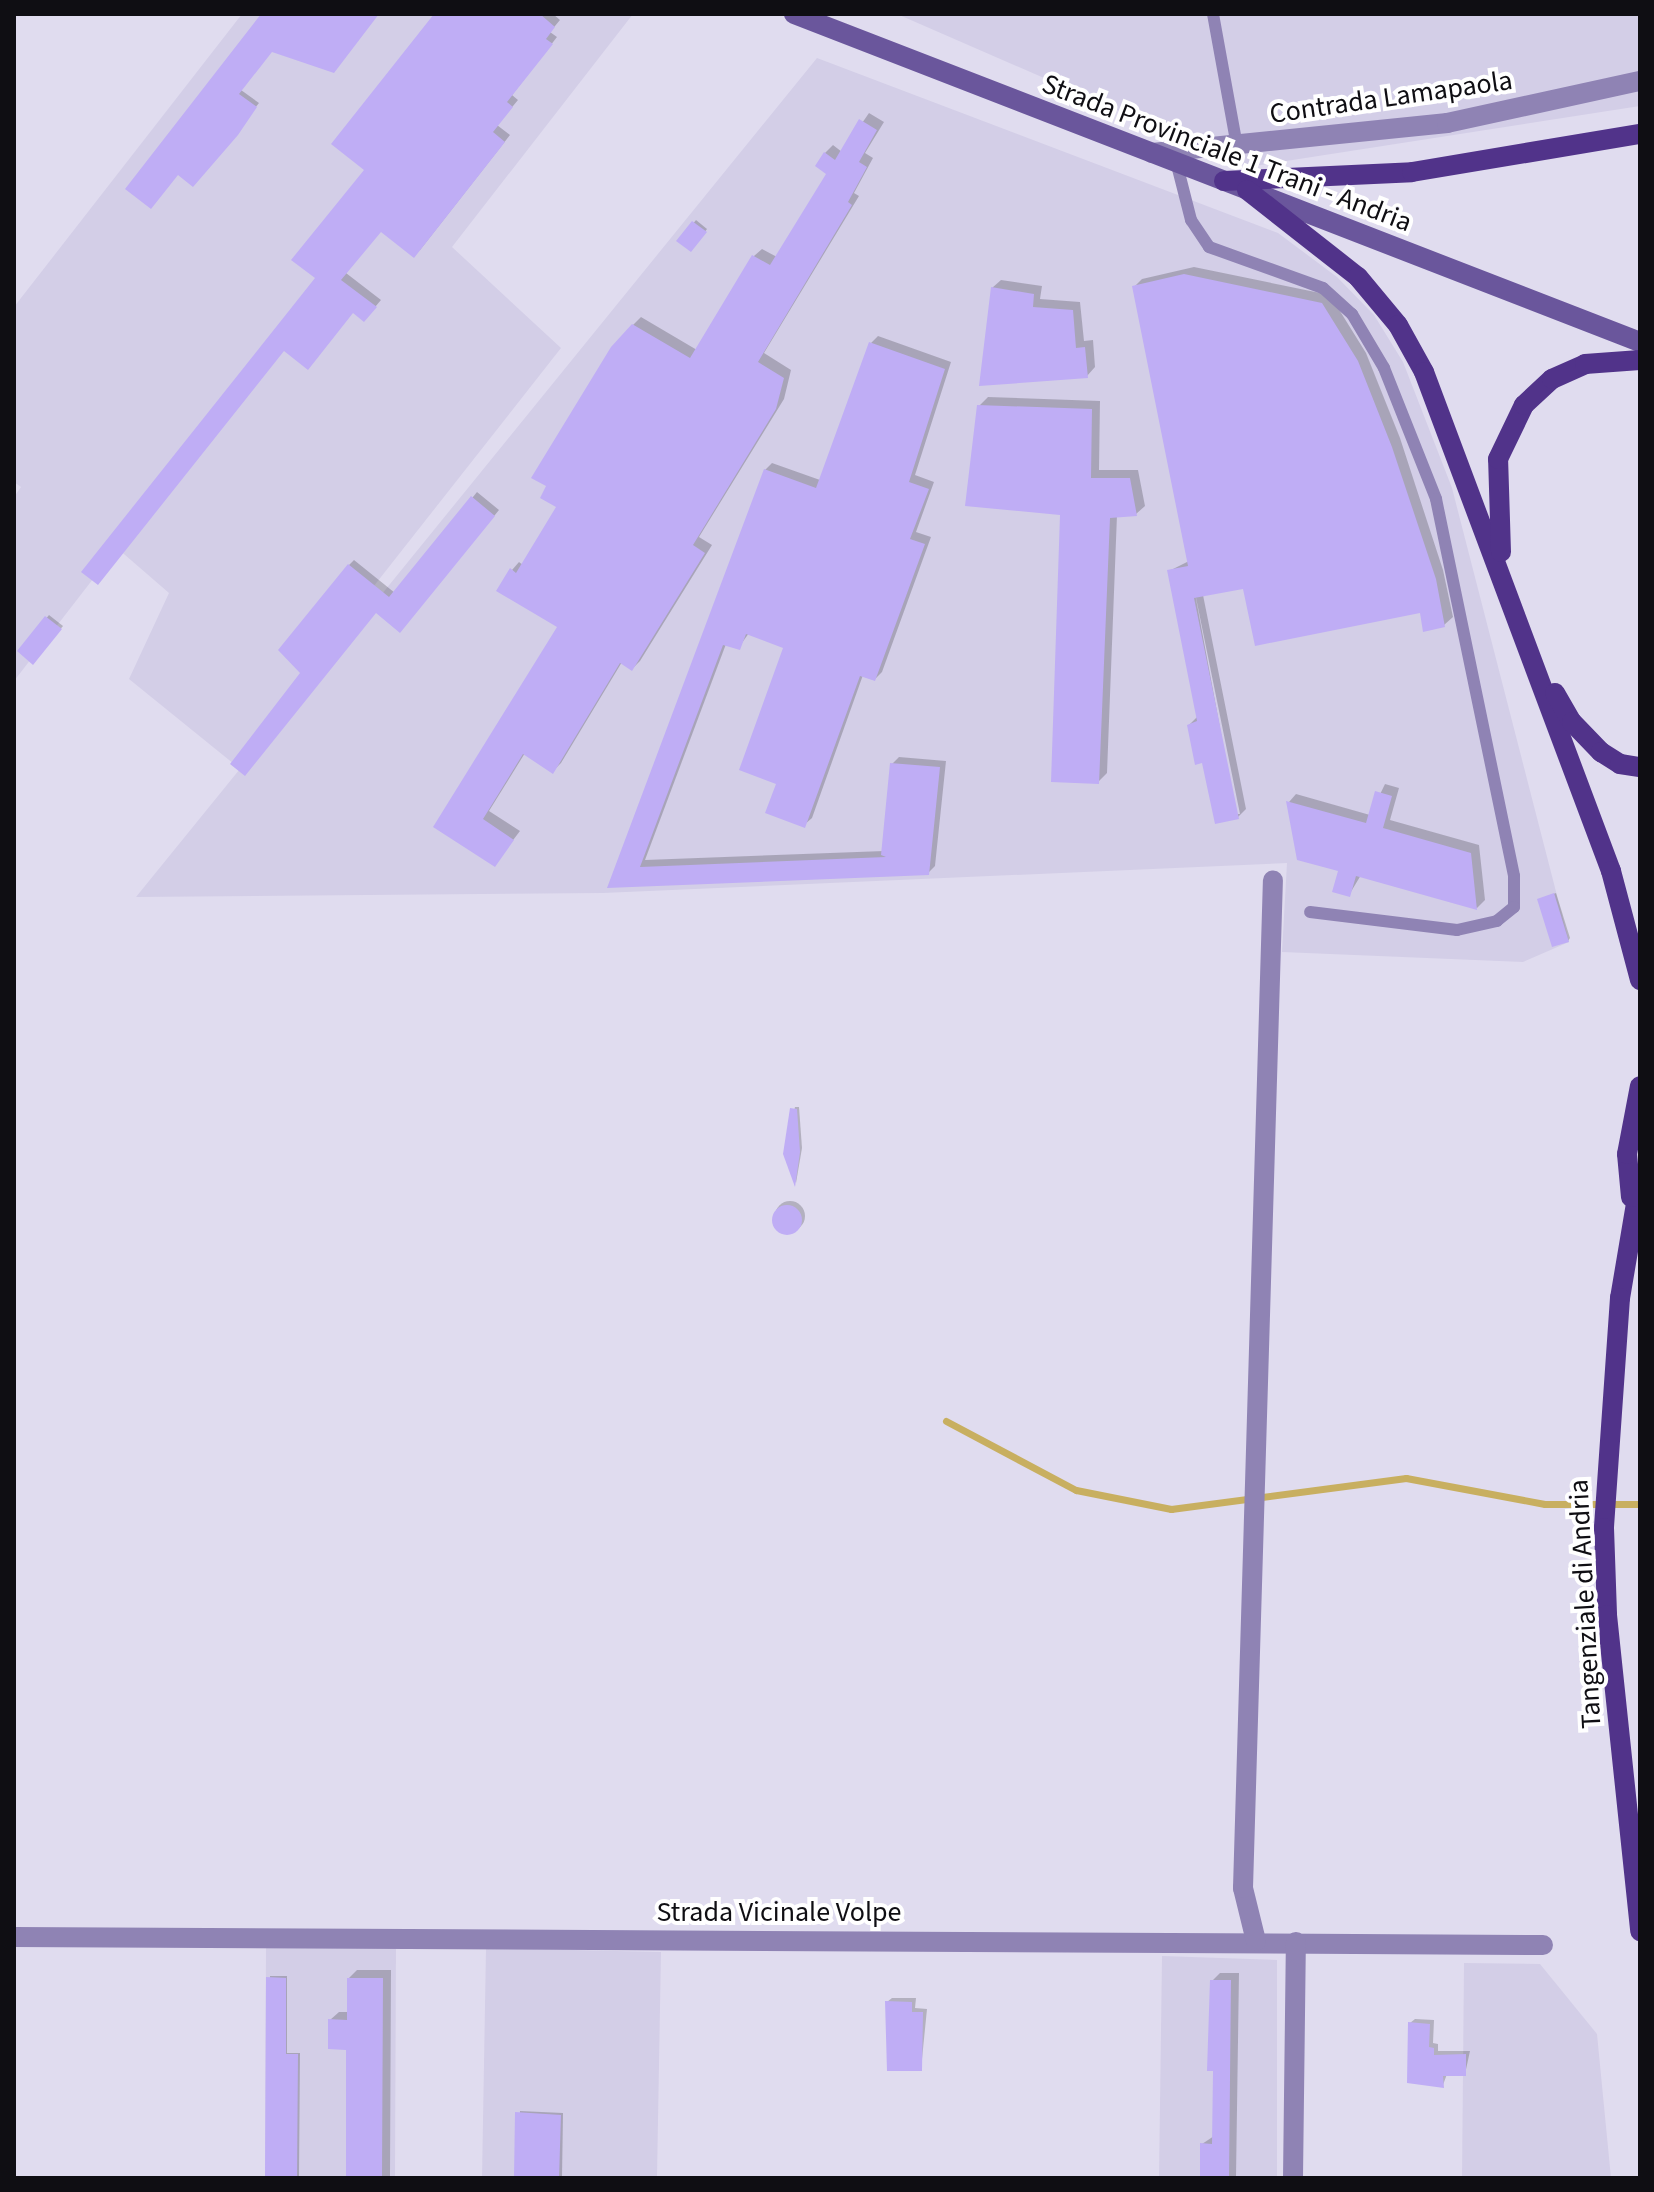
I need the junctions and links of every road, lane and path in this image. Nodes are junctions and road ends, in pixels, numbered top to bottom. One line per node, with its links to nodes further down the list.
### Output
1 (794, 14): 6 (main road, Strada Provinciale 1 Trani - Andria)
2 (1213, 14): 5 (lane)
3 (1640, 81): 5 (street, Contrada Lamapaola)
4 (1640, 134): 8 (main road)
5 (1237, 146): 6 (street, Contrada Lamapaola)
6 (1148, 153): 7 (main road, Strada Provinciale 1 Trani - Andria)
7 (1177, 165): 8 (main road, Strada Provinciale 1 Trani - Andria); 16 (lane)
8 (1224, 181): 9 (main road, Strada Provinciale 1 Trani - Andria)
9 (1247, 190): 10 (main road, Strada Provinciale 1 Trani - Andria); 12 (main road)
10 (1640, 342)
11 (1640, 360): 12 (main road)
12 (1503, 575): 13 (main road)
13 (1534, 659): 14 (main road); 17 (main road)
14 (1640, 767)
15 (1273, 880): 23 (street)
16 (1310, 912)
17 (1640, 980)
18 (1640, 1086): 20 (main road)
19 (1640, 1180): 20 (main road, Tangenziale di Andria)
20 (1633, 1209): 21 (main road, Tangenziale di Andria)
21 (1640, 1931)
22 (14, 1937): 23 (street, Strada Vicinale Volpe)
23 (1256, 1941): 24 (street, Strada Vicinale Volpe)
24 (1296, 1942): 25 (street, Strada Vicinale Volpe); 26 (street)
25 (1543, 1945)
26 (1293, 2178)

